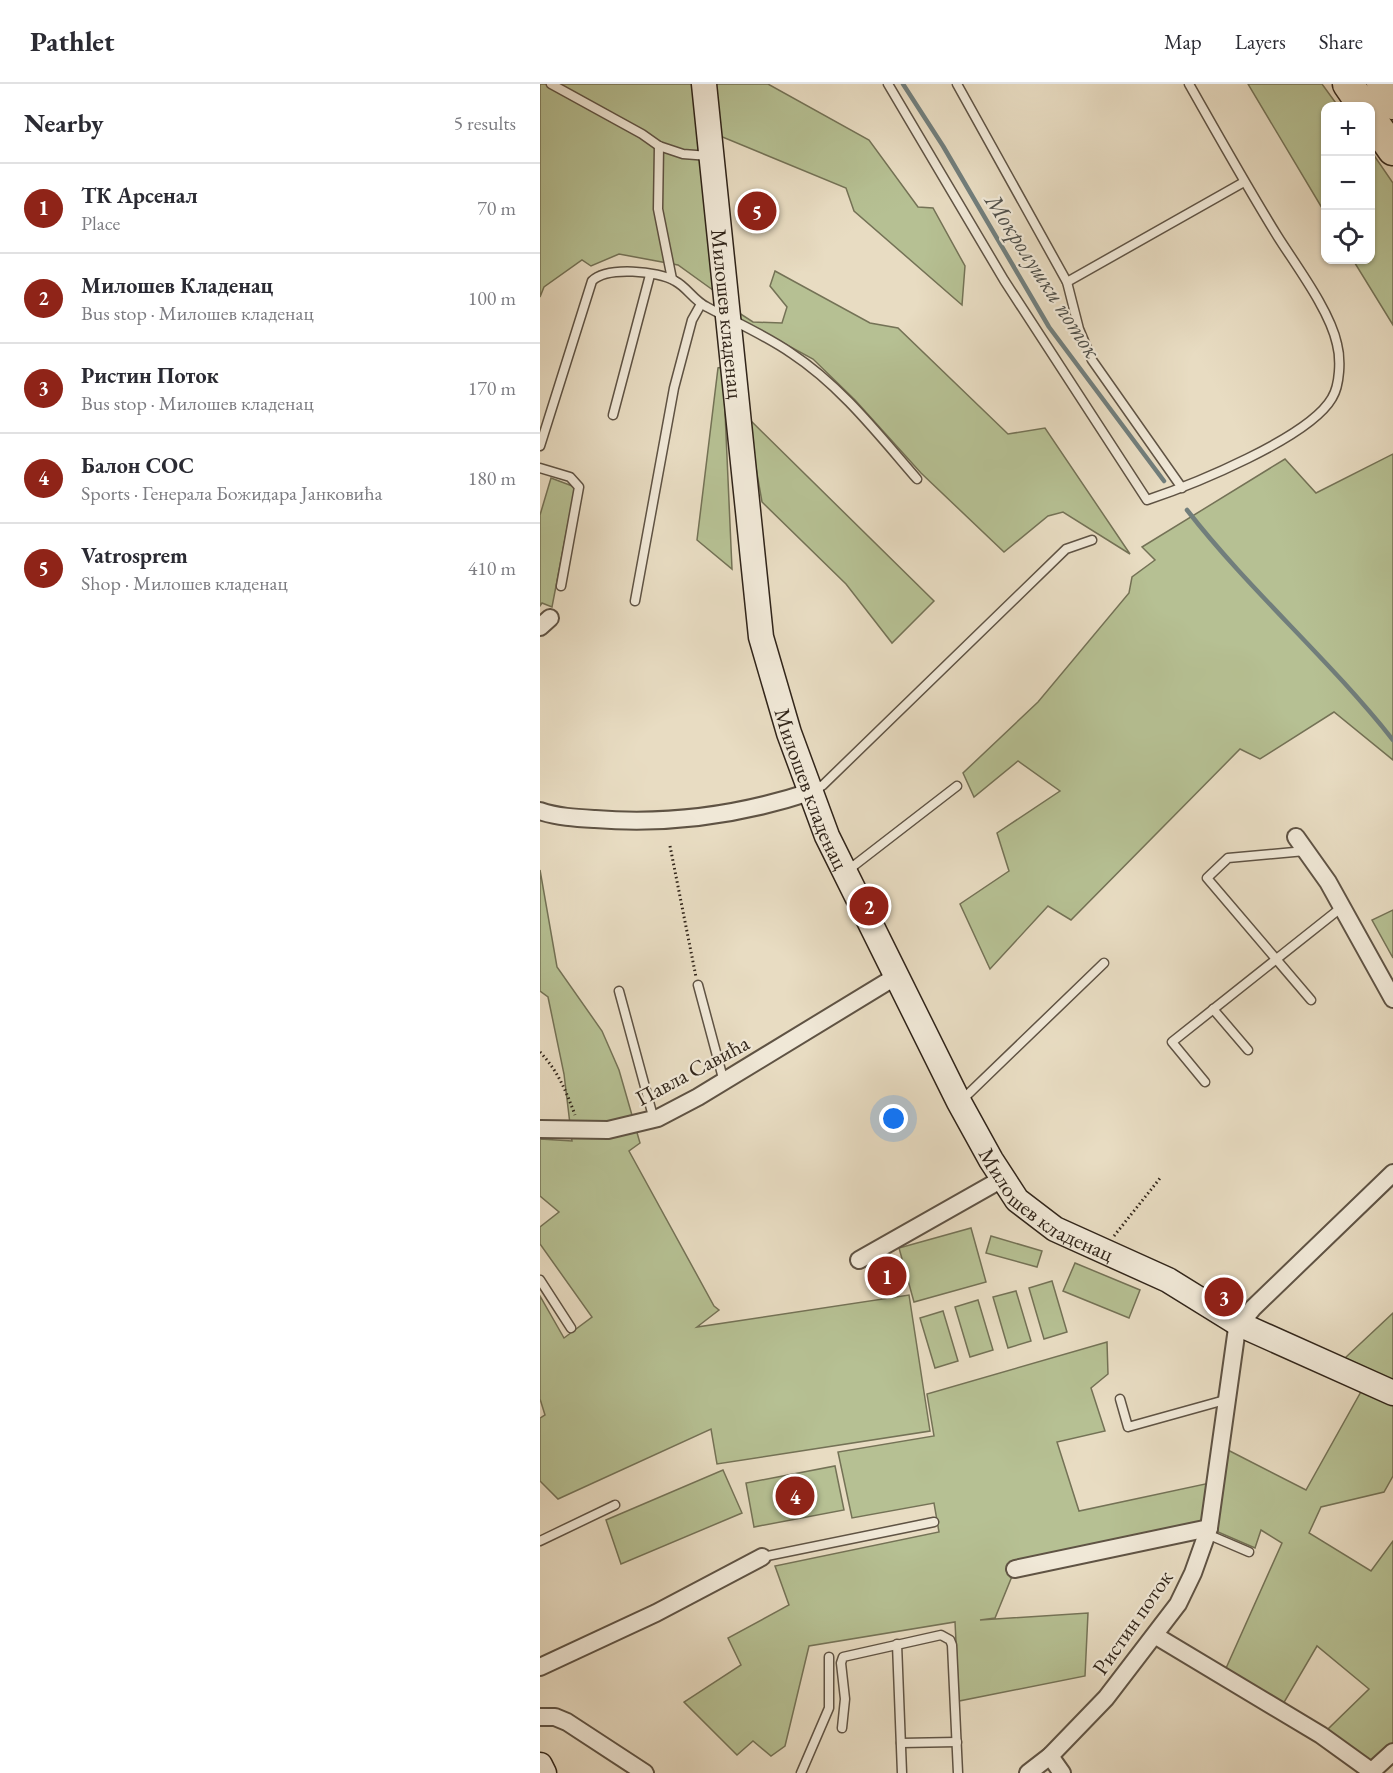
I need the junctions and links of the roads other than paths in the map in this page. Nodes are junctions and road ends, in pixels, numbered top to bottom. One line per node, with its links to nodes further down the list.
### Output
1 (551, 84): 11 (lane)
2 (704, 84): 13 (street, Милошев кладенац)
3 (888, 84): 24 (lane)
4 (957, 84): 17 (lane)
5 (1189, 84): 14 (lane)
6 (1348, 84): 8 (highway)
7 (1382, 84): 9 (highway)
8 (1360, 102)
9 (1393, 104)
10 (1375, 123): 12 (highway)
11 (659, 146): 13 (lane); 16 (lane)
12 (1393, 150)
13 (713, 156): 19 (street, Милошев кладенац)
14 (1244, 182): 17 (lane); 24 (lane)
15 (650, 275): 16 (lane); 20 (lane); 21 (lane)
16 (672, 279): 18 (lane)
17 (1067, 282): 24 (lane)
18 (701, 304): 19 (lane); 27 (lane)
19 (729, 319): 23 (lane); 29 (street, Милошев кладенац)
20 (613, 415)
21 (540, 446)
22 (540, 468): 26 (lane)
23 (917, 479)
24 (1182, 489)
25 (1092, 540): 29 (lane)
26 (561, 586)
27 (635, 601)
28 (957, 786): 32 (lane)
29 (810, 792): 30 (street); 32 (street, Милошев кладенац)
30 (540, 812)
31 (1301, 844): 33 (street); 34 (lane)
32 (844, 873): 36 (street, Милошев кладенац)
33 (1343, 907): 34 (lane); 39 (street)
34 (1276, 958): 40 (lane); 41 (lane)
35 (1104, 963): 45 (lane)
36 (895, 977): 43 (street, Павла Савића); 45 (street, Милошев кладенац)
37 (698, 985): 43 (lane)
38 (619, 991): 46 (lane)
39 (1393, 999)
40 (1311, 1000)
41 (1213, 1008): 42 (lane); 44 (lane)
42 (1248, 1050)
43 (724, 1082): 46 (street, Павла Савића)
44 (1205, 1082)
45 (959, 1102): 49 (street, Милошев кладенац)
46 (654, 1120): 47 (street, Павла Савића)
47 (540, 1129)
48 (1393, 1173): 52 (street)
49 (1002, 1179): 50 (street); 52 (street, Милошев кладенац)
50 (859, 1260)
51 (540, 1280): 53 (lane)
52 (1239, 1324): 54 (street, Милошев кладенац); 56 (street, Ристин поток)
53 (571, 1328)
54 (1393, 1393)
55 (1120, 1399): 56 (lane)
56 (1225, 1400): 59 (street, Ристин поток)
57 (615, 1505): 60 (lane)
58 (934, 1522): 62 (lane)
59 (1208, 1531): 61 (lane); 63 (street); 64 (street, Ристин поток)
60 (540, 1541)
61 (1249, 1551)
62 (762, 1557): 67 (street)
63 (1015, 1569)
64 (1156, 1636): 73 (street, Ристин поток); 74 (street)
65 (897, 1644): 69 (lane); 70 (lane); 71 (lane)
66 (829, 1658): 76 (lane)
67 (540, 1667)
68 (540, 1717): 75 (street)
69 (842, 1728)
70 (957, 1742): 71 (lane); 78 (lane)
71 (901, 1743): 77 (lane)
72 (1393, 1752): 74 (street)
73 (1050, 1756): 79 (street, Ристин поток); 80 (street)
74 (1371, 1772)
75 (645, 1773)
76 (801, 1773)
77 (902, 1773)
78 (958, 1773)
79 (1028, 1773)
80 (1062, 1773)

